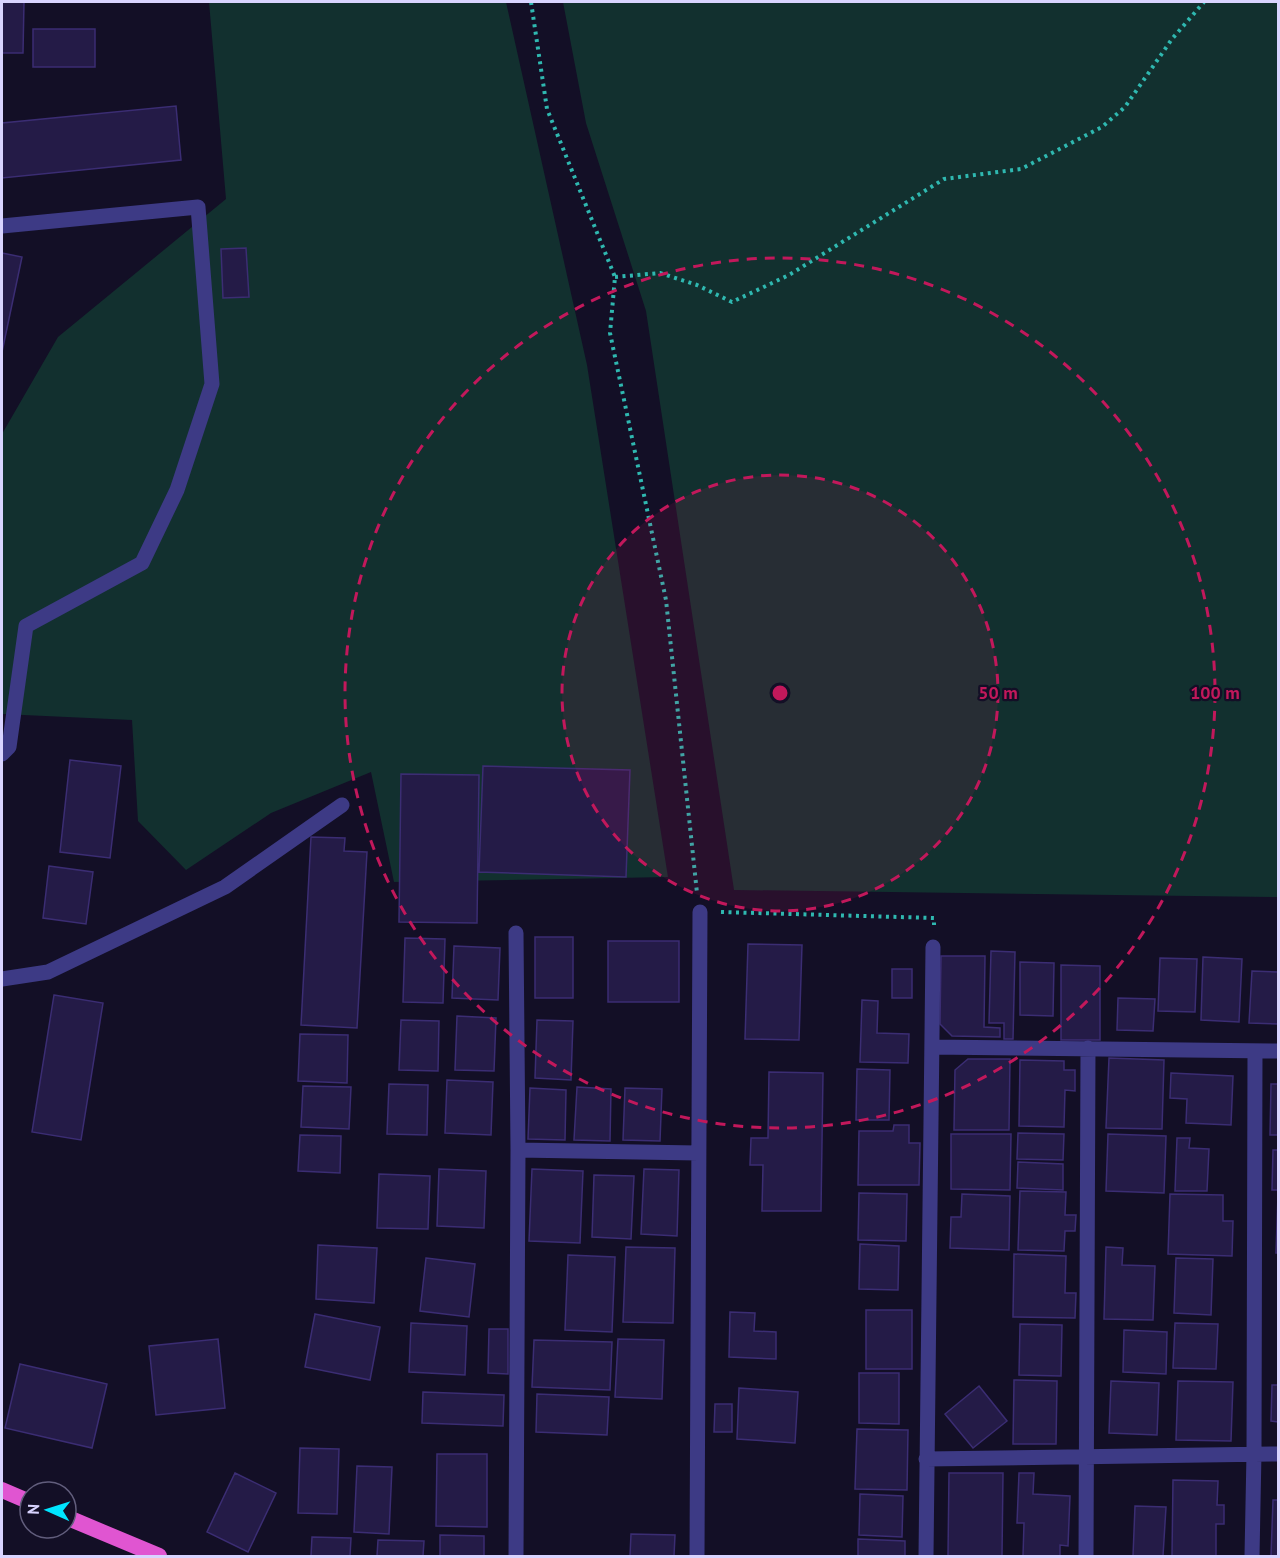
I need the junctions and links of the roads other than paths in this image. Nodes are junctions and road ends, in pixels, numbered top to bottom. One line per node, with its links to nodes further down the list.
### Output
1 (2, 226): 2 (street)
2 (2, 754)
3 (342, 805): 7 (street)
4 (700, 912): 13 (street)
5 (516, 933): 12 (street)
6 (933, 947): 8 (street)
7 (2, 979)
8 (932, 1047): 9 (street); 17 (street)
9 (1088, 1048): 10 (street); 16 (street)
10 (1255, 1051): 11 (street); 14 (street)
11 (1278, 1051)
12 (518, 1150): 13 (street); 22 (street)
13 (698, 1153): 23 (street)
14 (1254, 1453): 15 (street); 16 (street); 26 (street)
15 (1278, 1454)
16 (1085, 1456): 17 (street); 25 (street)
17 (926, 1459): 24 (street)
18 (2, 1490): 19 (highway)
19 (18, 1497)
20 (78, 1522): 21 (highway)
21 (159, 1557)
22 (516, 1557)
23 (697, 1557)
24 (926, 1557)
25 (1086, 1557)
26 (1252, 1557)

